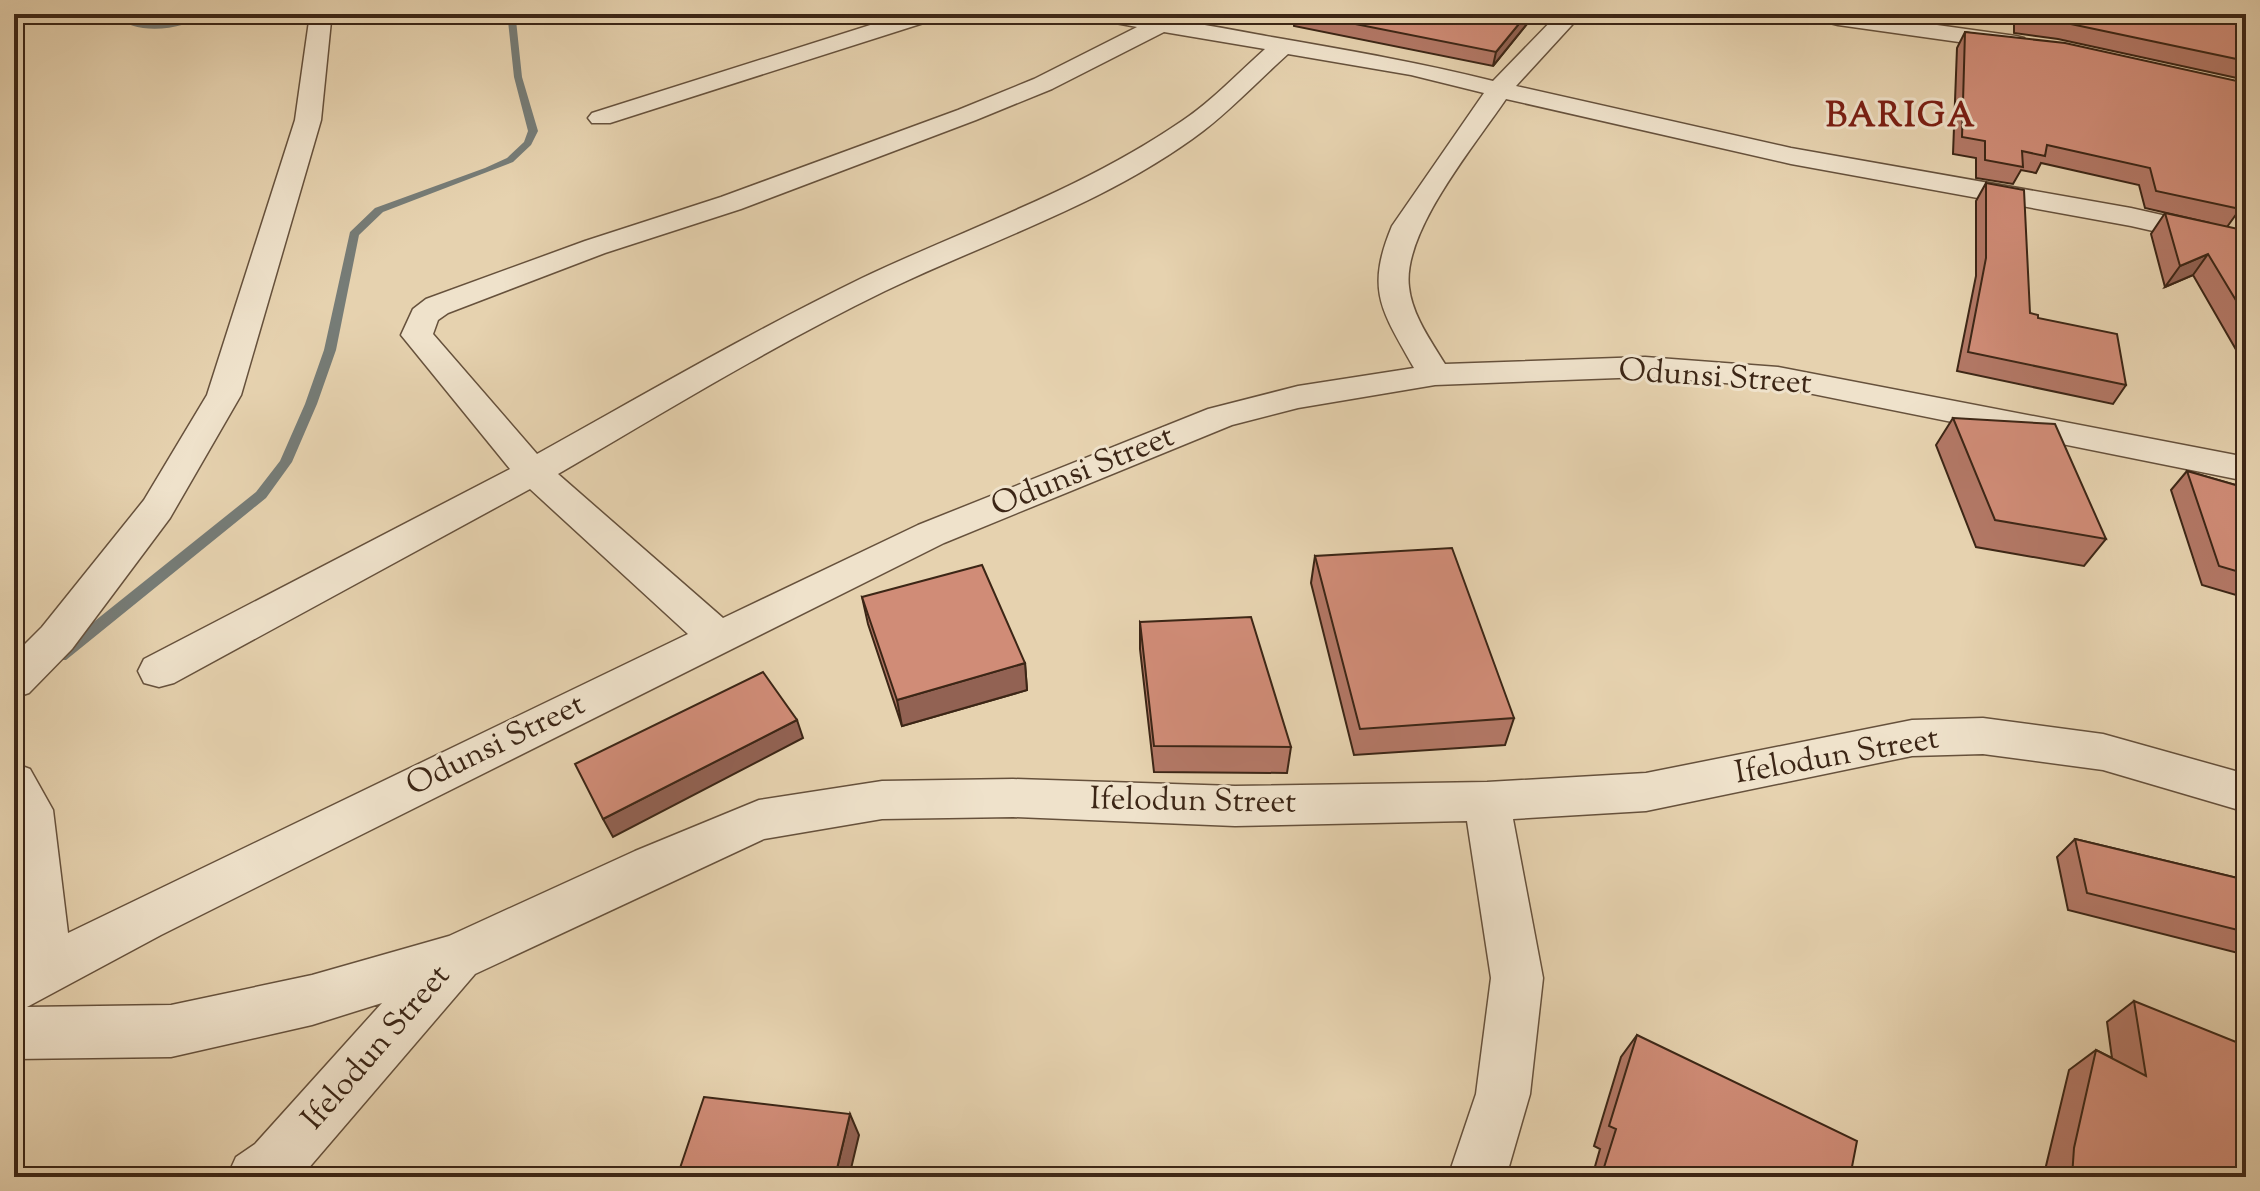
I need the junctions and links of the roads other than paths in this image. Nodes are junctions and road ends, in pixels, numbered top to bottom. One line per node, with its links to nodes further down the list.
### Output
1 (928, 14): 12 (street)
2 (1102, 14): 7 (street)
3 (1571, 14): 11 (street)
4 (1979, 14): 8 (street)
5 (1838, 18): 8 (street)
6 (320, 21): 19 (street)
7 (1161, 24): 9 (street); 16 (street)
8 (1941, 31): 10 (street)
9 (1285, 44): 11 (street); 16 (street)
10 (2042, 47)
11 (1500, 88): 13 (street); 14 (street)
12 (601, 118)
13 (2246, 243)
14 (1435, 375): 15 (street, Odunsi Street); 17 (street, Odunsi Street)
15 (2246, 469)
16 (533, 472): 17 (street); 18 (street)
17 (717, 636): 24 (street, Odunsi Street)
18 (159, 671)
19 (14, 681)
20 (14, 782): 24 (street)
21 (2246, 793): 22 (street, Ifelodun Street)
22 (1487, 801): 23 (street, Ifelodun Street); 27 (street)
23 (457, 957): 25 (street); 26 (street, Ifelodun Street)
24 (30, 979)
25 (14, 1033)
26 (256, 1177)
27 (1477, 1177)

